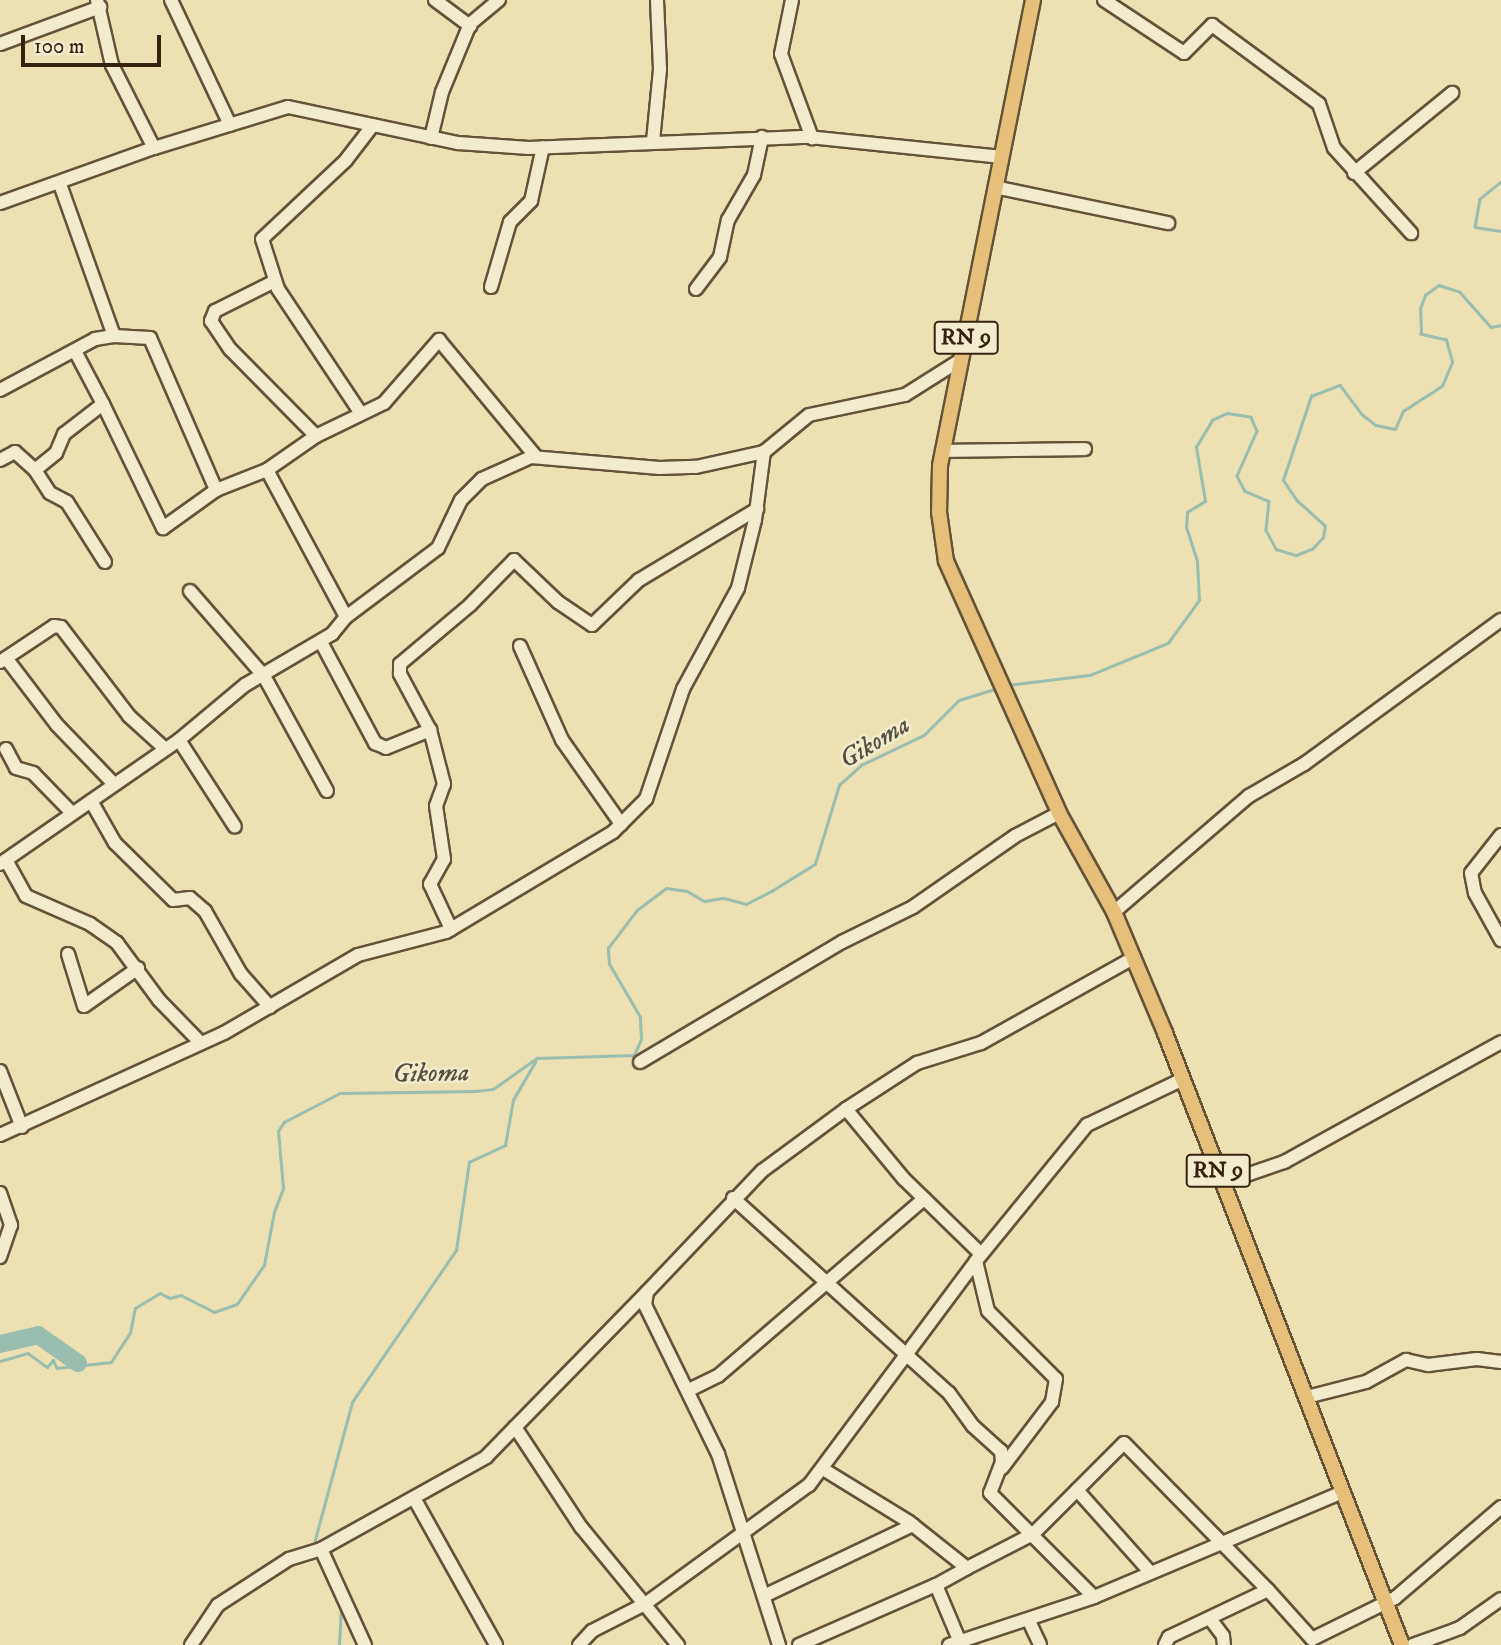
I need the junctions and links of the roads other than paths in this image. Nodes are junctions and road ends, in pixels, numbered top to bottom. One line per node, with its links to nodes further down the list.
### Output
1 (171, 0): 12 (street)
2 (435, 0): 9 (street)
3 (499, 0): 9 (street)
4 (657, 0): 17 (street)
5 (792, 0): 16 (street)
6 (1033, 0): 20 (main road, RN 9)
7 (1104, 0): 21 (street)
8 (98, 4): 10 (street); 18 (street)
9 (470, 26): 15 (street)
10 (0, 44)
11 (1452, 93): 21 (street)
12 (230, 125): 13 (street); 18 (street)
13 (373, 125): 15 (street); 27 (street)
14 (762, 137): 16 (street); 17 (street); 29 (street)
15 (431, 138): 19 (street)
16 (811, 138): 20 (street)
17 (653, 141): 19 (street)
18 (154, 148): 22 (street)
19 (543, 148): 28 (street)
20 (1001, 157): 23 (main road, RN 9)
21 (1354, 173): 26 (street)
22 (61, 184): 24 (street); 30 (street)
23 (995, 187): 25 (street); 32 (main road, RN 9)
24 (0, 203)
25 (1168, 223)
26 (1411, 233)
27 (275, 281): 35 (street); 36 (street)
28 (491, 287)
29 (696, 289)
30 (114, 336): 31 (street); 44 (street)
31 (75, 351): 33 (street); 34 (street)
32 (962, 359): 38 (main road, RN 9); 39 (street)
33 (0, 390)
34 (103, 404): 42 (street); 44 (street)
35 (360, 412): 36 (street); 40 (street)
36 (316, 436): 43 (street)
37 (1085, 449): 38 (street)
38 (942, 451): 62 (main road, RN 9)
39 (764, 452): 40 (street); 45 (street)
40 (536, 457): 48 (street)
41 (0, 460): 42 (street)
42 (35, 470): 46 (street)
43 (267, 470): 44 (street); 48 (street)
44 (216, 490)
45 (757, 509): 54 (street); 63 (street)
46 (105, 562)
47 (190, 591): 53 (street)
48 (346, 617): 50 (street)
49 (1501, 620): 67 (street)
50 (321, 642): 53 (street); 54 (street)
51 (520, 646): 63 (street)
52 (3, 660): 56 (street); 58 (street)
53 (264, 676): 55 (street); 59 (street)
54 (430, 730): 68 (street)
55 (179, 740): 56 (street); 64 (street)
56 (164, 747): 58 (street)
57 (6, 749): 61 (street)
58 (114, 784): 60 (street)
59 (327, 791)
60 (91, 801): 61 (street); 73 (street)
61 (71, 812): 66 (street)
62 (1059, 813): 67 (main road, RN 9); 76 (street)
63 (621, 824): 68 (street)
64 (235, 827)
65 (1501, 835): 69 (street)
66 (3, 862): 72 (street)
67 (1114, 912): 71 (main road, RN 9)
68 (451, 929): 73 (street)
69 (1501, 940)
70 (68, 954): 72 (street)
71 (1133, 958): 78 (main road, RN 9); 79 (street)
72 (138, 968): 75 (street)
73 (270, 1007): 75 (street)
74 (1501, 1042): 82 (street)
75 (201, 1043): 80 (street)
76 (640, 1062)
77 (0, 1072): 80 (street)
78 (1181, 1080): 82 (main road, RN 9); 87 (street)
79 (846, 1110): 84 (street); 85 (street)
80 (22, 1127): 81 (street)
81 (0, 1135)
82 (1223, 1183): 93 (main road, RN 9)
83 (0, 1193): 86 (street)
84 (733, 1198): 88 (street); 89 (street)
85 (924, 1199): 87 (street); 88 (street)
86 (0, 1257)
87 (979, 1258): 90 (street); 96 (street)
88 (828, 1286): 90 (street); 92 (street)
89 (647, 1292): 92 (street); 94 (street)
90 (906, 1356): 95 (street); 96 (street)
91 (1501, 1362): 93 (street)
92 (689, 1390): 102 (street)
93 (1307, 1397): 98 (main road, RN 9)
94 (515, 1427): 99 (street); 113 (street)
95 (823, 1469): 101 (street); 102 (street)
96 (997, 1474): 103 (street)
97 (1077, 1490): 103 (street); 104 (street); 107 (street)
98 (1343, 1492): 104 (street); 114 (main road, RN 9)
99 (414, 1498): 105 (street); 121 (street)
100 (1501, 1507): 114 (street)
101 (913, 1525): 106 (street); 110 (street)
102 (747, 1533): 110 (street); 113 (street)
103 (1032, 1534): 106 (street); 111 (street)
104 (1221, 1541): 107 (street); 109 (street)
105 (321, 1549): 119 (street); 120 (street)
106 (967, 1568): 108 (street)
107 (1150, 1572): 111 (street)
108 (936, 1585): 118 (street); 125 (street)
109 (1268, 1590): 116 (street); 117 (street)
110 (766, 1595): 124 (street)
111 (1094, 1597): 115 (street)
112 (1501, 1598): 130 (street)
113 (645, 1604): 122 (street); 123 (street)
114 (1385, 1604): 117 (street); 129 (main road, RN 9)
115 (1029, 1620): 118 (street); 126 (street)
116 (1211, 1620): 127 (street); 128 (street)
117 (1316, 1641)
118 (955, 1644)
119 (191, 1645)
120 (365, 1645)
121 (496, 1645)
122 (579, 1645)
123 (678, 1645)
124 (779, 1645)
125 (799, 1645)
126 (1040, 1645)
127 (1165, 1645)
128 (1224, 1645)
129 (1402, 1645)
130 (1413, 1645)

